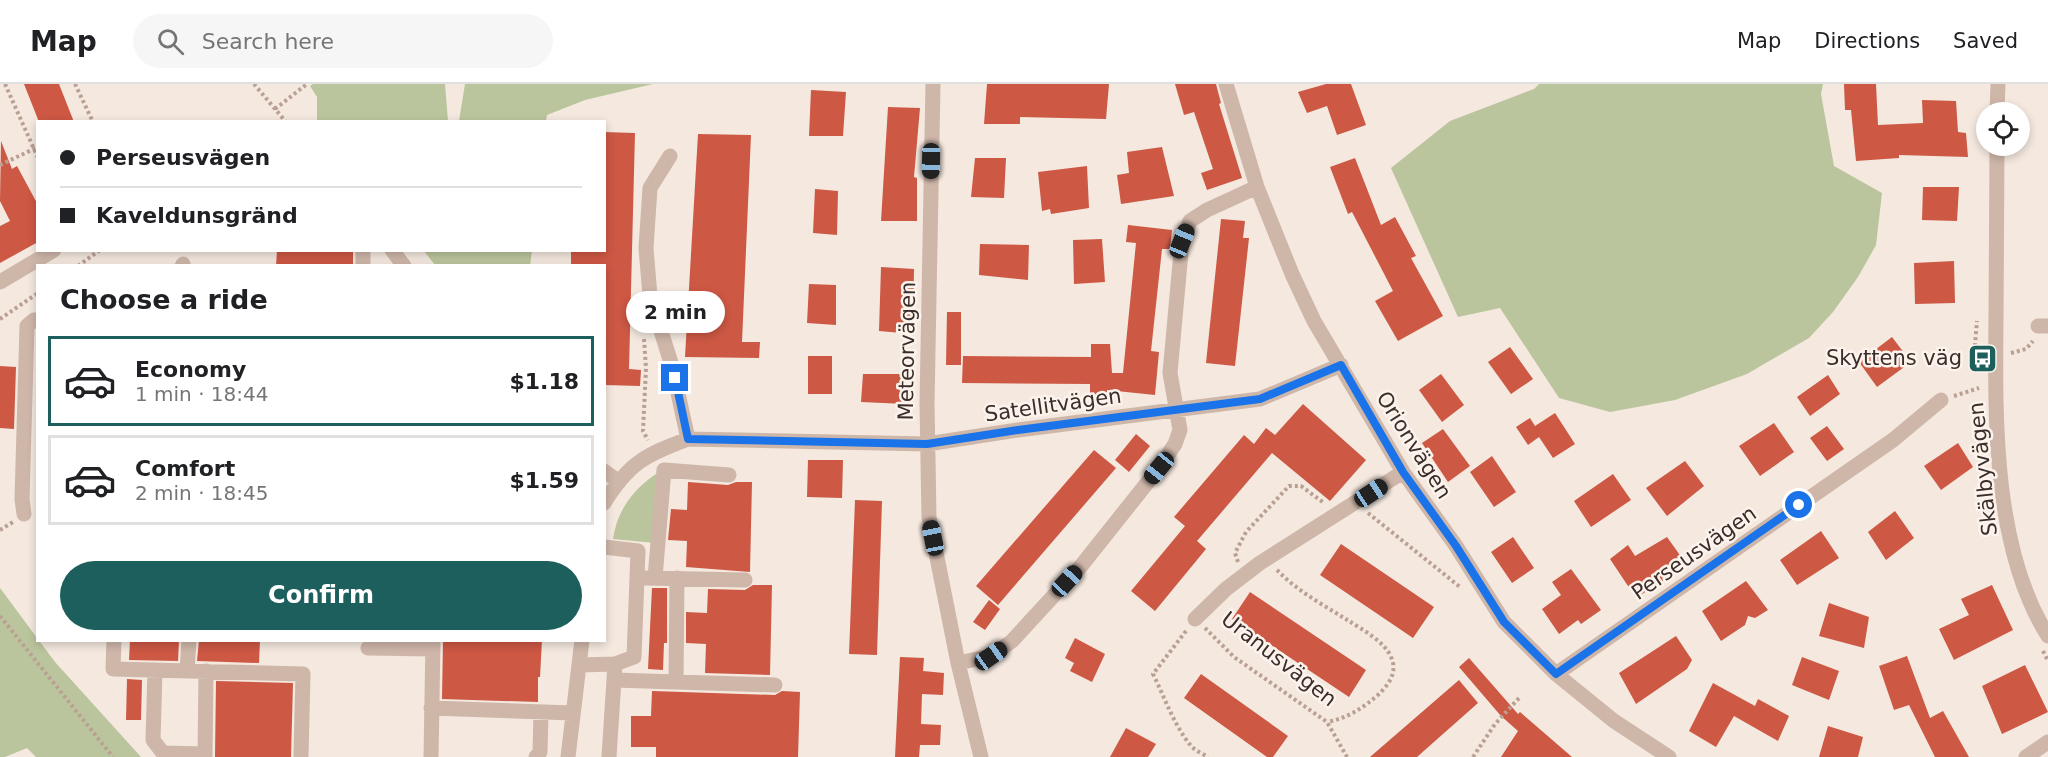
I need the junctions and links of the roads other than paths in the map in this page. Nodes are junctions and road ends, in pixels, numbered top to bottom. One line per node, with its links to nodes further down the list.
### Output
1 (933, 84): 15 (street, Meteorvägen)
2 (1226, 84): 7 (street, Orionvägen)
3 (1998, 84): 4 (street)
4 (1997, 102)
5 (670, 156): 14 (street)
6 (1997, 156): 28 (street, Skälbyvägen)
7 (1257, 188): 11 (street, Orionvägen); 13 (street)
8 (51, 252): 9 (street)
9 (0, 282)
10 (36, 320): 21 (street)
11 (1341, 365): 13 (street, Satellitvägen); 17 (street, Orionvägen)
12 (1941, 400): 40 (street, Perseusvägen)
13 (1177, 409): 15 (street, Satellitvägen); 34 (street)
14 (688, 439): 15 (street, Satellitvägen); 19 (street)
15 (927, 444): 34 (street, Meteorvägen)
16 (606, 472): 19 (street)
17 (1403, 472): 27 (street, Uranusvägen); 40 (street, Orionvägen)
18 (729, 475): 24 (street)
19 (618, 481): 20 (street)
20 (606, 499)
21 (24, 514)
22 (606, 547): 23 (street)
23 (637, 578): 24 (street); 35 (street)
24 (655, 578): 25 (street)
25 (677, 578): 26 (street); 42 (street)
26 (745, 580)
27 (1195, 619)
28 (2048, 636)
29 (114, 642): 37 (street)
30 (189, 642): 38 (street)
31 (582, 642): 36 (street)
32 (433, 645): 33 (street); 44 (street)
33 (369, 648)
34 (958, 663): 54 (street, Meteorvägen)
35 (615, 664): 36 (street); 41 (street)
36 (579, 665): 46 (street)
37 (155, 670): 38 (street); 48 (street)
38 (187, 671): 39 (street)
39 (206, 671): 48 (street); 49 (street)
40 (1556, 674): 55 (street, Orionvägen)
41 (614, 680): 42 (street); 53 (street)
42 (676, 682): 43 (street)
43 (775, 685)
44 (431, 708): 45 (street); 50 (street)
45 (541, 712): 46 (street); 51 (street)
46 (573, 713): 52 (street)
47 (2048, 742): 56 (street)
48 (205, 755)
49 (301, 756)
50 (431, 757)
51 (536, 757)
52 (568, 757)
53 (609, 757)
54 (981, 757)
55 (1669, 757)
56 (2026, 757)

